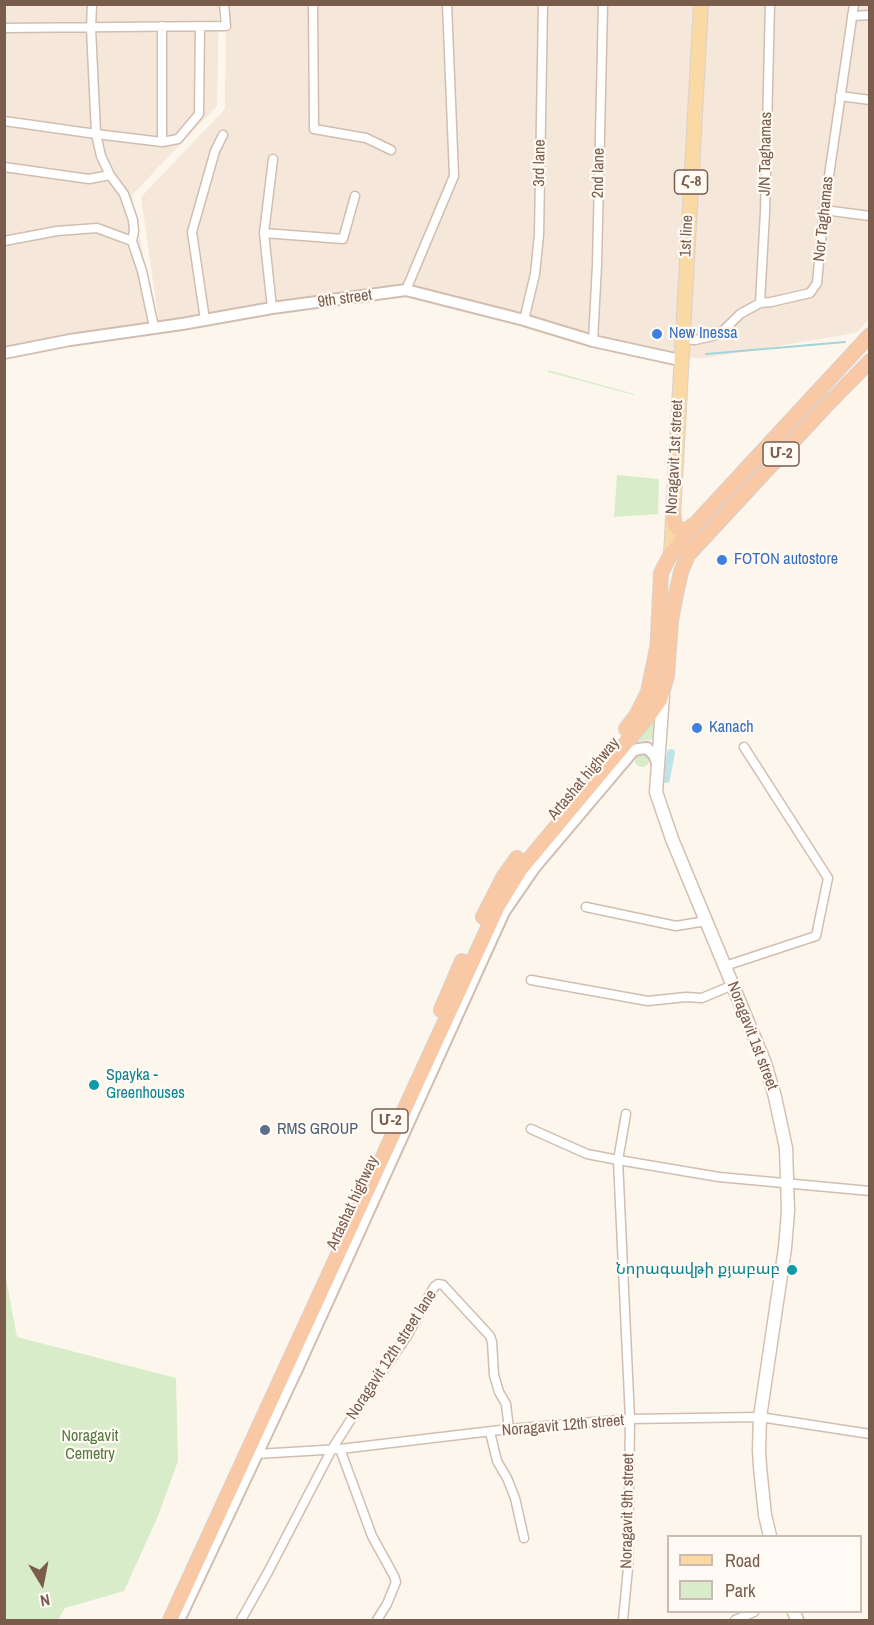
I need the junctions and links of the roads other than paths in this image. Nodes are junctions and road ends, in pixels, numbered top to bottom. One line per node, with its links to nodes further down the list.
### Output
1 (92, 4): 15 (street)
2 (224, 4): 13 (street)
3 (313, 4): 22 (street)
4 (447, 4): 32 (street)
5 (543, 4): 36 (street, 3rd lane)
6 (603, 4): 40 (street, 2nd lane)
7 (701, 4): 39 (main road, 1st line / Հ-8)
8 (770, 4): 33 (street, J/N Taghamas)
9 (854, 4): 11 (street, Nor Taghamas)
10 (870, 15): 11 (street)
11 (852, 16): 16 (street, Nor Taghamas)
12 (162, 26): 13 (street); 15 (street); 21 (street)
13 (200, 26): 21 (street)
14 (4, 28): 15 (street)
15 (91, 28): 19 (street)
16 (840, 96): 17 (street); 27 (street, Nor Taghamas)
17 (870, 100)
18 (4, 121): 19 (street)
19 (96, 134): 21 (street); 25 (street)
20 (223, 135): 35 (street)
21 (162, 142)
22 (391, 150)
23 (273, 159): 29 (street)
24 (4, 167): 25 (street)
25 (110, 175): 30 (street)
26 (355, 196): 29 (street)
27 (824, 210): 28 (street); 33 (street, Nor Taghamas)
28 (870, 216)
29 (264, 232): 34 (street)
30 (132, 241): 31 (street); 37 (street)
31 (4, 242)
32 (406, 290): 34 (street, 9th street); 36 (street, 9th street)
33 (760, 303): 39 (street, Nor Taghamas)
34 (272, 308): 35 (street, 9th street)
35 (205, 320): 37 (street, 9th street)
36 (524, 320): 40 (street, 9th street)
37 (154, 327): 41 (street, 9th street)
38 (870, 335): 45 (highway, Մ-2)
39 (681, 339): 42 (main road, 1st line / Հ-8)
40 (593, 341): 42 (street, 9th street)
41 (4, 353)
42 (680, 360): 44 (main road, Noragavit 1st street / Հ-8)
43 (870, 361): 47 (highway, Մ-2)
44 (673, 512): 45 (highway); 46 (main road, Noragavit 1st street / Հ-8)
45 (697, 522): 46 (highway, Մ-2)
46 (670, 554): 47 (highway, Մ-2); 48 (highway, Մ-2)
47 (671, 621): 49 (highway, Մ-2)
48 (657, 648): 49 (highway, Մ-2); 72 (highway, Artashat highway / Մ-2)
49 (664, 690): 51 (main road, Noragavit 1st street); 73 (highway, Artashat highway / Մ-2)
50 (744, 747): 54 (street)
51 (658, 765): 53 (main road, Noragavit 1st street); 68 (street, Artashat highway)
52 (586, 907): 53 (street)
53 (706, 921): 54 (main road, Noragavit 1st street)
54 (725, 966): 56 (main road, Noragavit 1st street)
55 (531, 980): 56 (street)
56 (733, 985): 60 (main road, Noragavit 1st street)
57 (626, 1114): 59 (street, Noragavit 9th street)
58 (531, 1130): 59 (street)
59 (618, 1160): 60 (street); 63 (street, Noragavit 9th street)
60 (788, 1183): 61 (street); 62 (main road, Noragavit 1st street)
61 (870, 1191)
62 (760, 1417): 63 (street, Noragavit 12th street); 66 (street, Noragavit 12th street); 69 (main road, Noragavit 1st street)
63 (630, 1419): 64 (street, Noragavit 12th street); 77 (street, Noragavit 9th street)
64 (509, 1429): 65 (street, Noragavit 12th street); 67 (street, Noragavit 12th street lane)
65 (490, 1432): 67 (street, Noragavit 12th street); 70 (street)
66 (870, 1434)
67 (336, 1449): 68 (street, Noragavit 12th street); 75 (street); 76 (street)
68 (257, 1454): 74 (street, Artashat highway)
69 (770, 1535)
70 (524, 1538)
71 (750, 1613): 78 (street)
72 (161, 1620)
73 (170, 1620)
74 (179, 1620)
75 (241, 1620)
76 (377, 1620)
77 (623, 1620)
78 (735, 1620)

